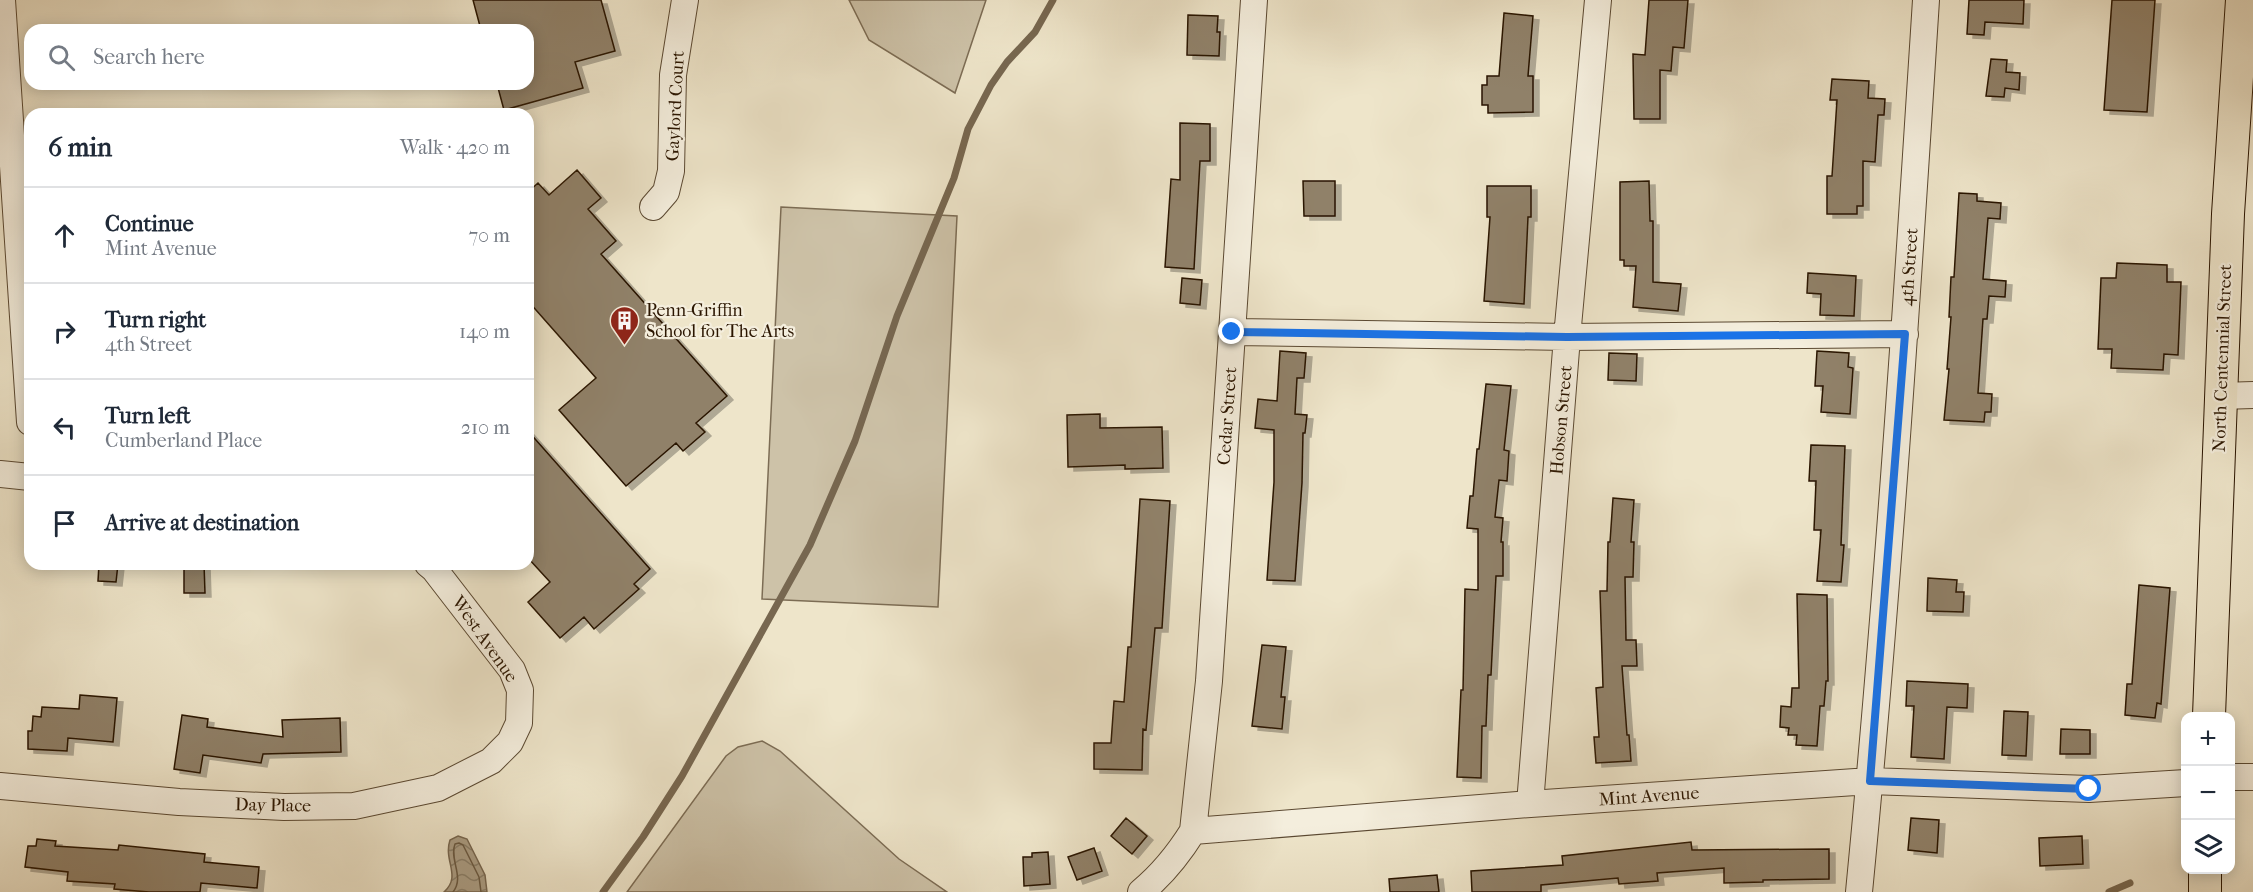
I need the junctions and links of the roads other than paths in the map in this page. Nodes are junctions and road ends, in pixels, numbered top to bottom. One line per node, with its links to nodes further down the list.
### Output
1 (2, 0): 8 (street)
2 (685, 0): 7 (street, Gaylord Court)
3 (1254, 0): 9 (street, Cedar Street)
4 (1598, 0): 11 (street, Hobson Street)
5 (1926, 0): 10 (street, 4th Street)
6 (2241, 0): 13 (main road, North Centennial Street)
7 (653, 207)
8 (24, 332)
9 (1232, 332): 11 (street); 25 (street, Cedar Street)
10 (1905, 334): 11 (street); 21 (street, 4th Street)
11 (1567, 337): 24 (street, Hobson Street)
12 (2253, 395): 13 (street)
13 (2221, 396): 17 (main road, North Centennial Street)
14 (0, 474): 15 (street)
15 (24, 476)
16 (435, 570): 18 (street, West Avenue)
17 (2209, 712)
18 (519, 723): 23 (street, Day Place)
19 (2235, 777): 20 (street)
20 (2253, 777)
21 (1870, 781): 22 (street, Mint Avenue); 24 (street, Mint Avenue); 28 (street, 4th Street)
22 (2181, 783)
23 (0, 786)
24 (1530, 804): 25 (street, Mint Avenue)
25 (1193, 831): 27 (street)
26 (2205, 874): 29 (main road)
27 (1142, 892)
28 (1860, 892)
29 (2205, 892)

